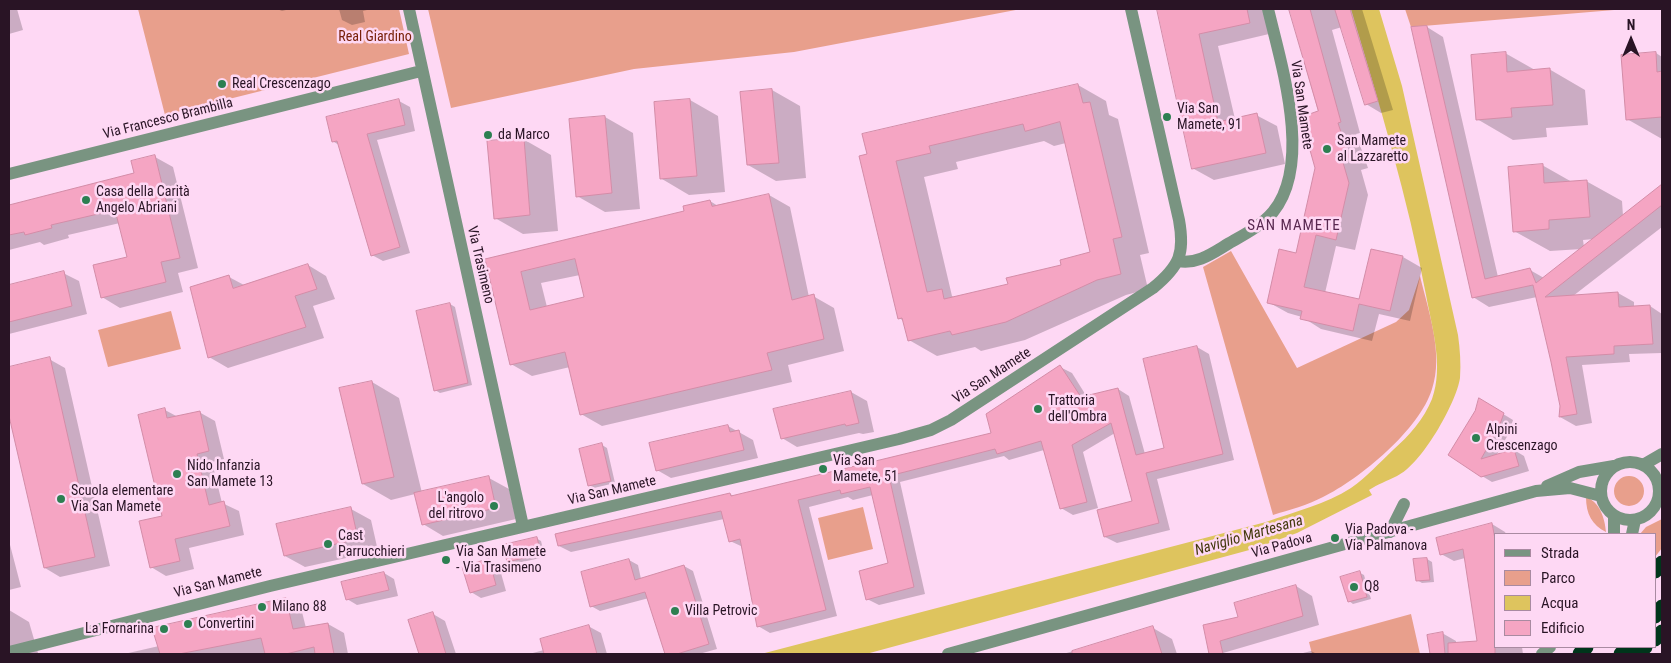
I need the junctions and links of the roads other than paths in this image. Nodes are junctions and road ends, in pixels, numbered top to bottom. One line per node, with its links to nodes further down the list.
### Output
1 (409, 9): 4 (street, Via Trasimeno)
2 (1130, 9): 6 (street)
3 (1268, 9): 6 (street, Via San Mamete)
4 (422, 72): 5 (street, Via Francesco Brambilla); 16 (street, Via Trasimeno)
5 (9, 174)
6 (1178, 261): 16 (street, Via San Mamete)
7 (1662, 454): 8 (street)
8 (1643, 465): 9 (street, Via Padova); 10 (street)
9 (1614, 466): 11 (street, Via Padova); 12 (street)
10 (1660, 484): 15 (street)
11 (1536, 492): 12 (street, Via Padova); 17 (street, Via Padova)
12 (1601, 496): 14 (street)
13 (1404, 504): 17 (street)
14 (1614, 515): 15 (street); 18 (street)
15 (1635, 520): 19 (street)
16 (523, 526): 20 (street, Via San Mamete)
17 (1390, 532): 21 (street, Via Padova)
18 (1614, 533)
19 (1632, 533)
20 (9, 652)
21 (948, 654)

